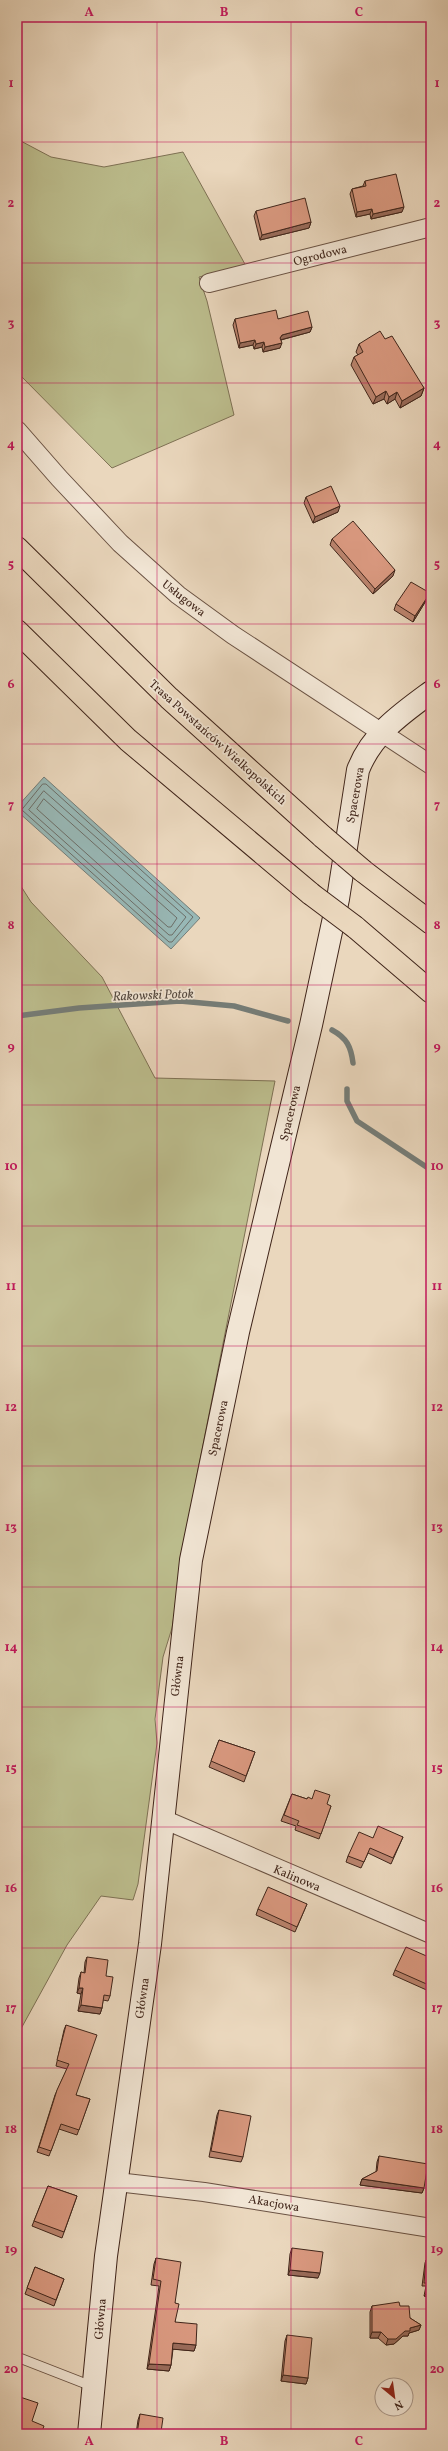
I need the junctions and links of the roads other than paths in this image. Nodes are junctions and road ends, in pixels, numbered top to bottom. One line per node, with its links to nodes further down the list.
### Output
1 (431, 227): 2 (street, Ogrodowa)
2 (209, 283)
3 (17, 430): 7 (street, Usługowa)
4 (17, 548): 9 (highway, Trasa Powstańców Wielkopolskich, bridge)
5 (17, 631): 10 (highway, bridge)
6 (431, 692): 7 (street, Spacerowa)
7 (379, 732): 8 (street, Usługowa); 11 (street, Spacerowa)
8 (431, 766)
9 (431, 924)
10 (431, 992)
11 (191, 1560): 12 (street, Główna)
12 (163, 1819): 13 (street, Kalinowa); 14 (street, Główna)
13 (431, 1934)
14 (117, 2182): 15 (street, Akacjowa); 17 (street, Główna)
15 (431, 2228)
16 (17, 2358): 17 (lane)
17 (94, 2387): 18 (street, Główna)
18 (89, 2434)

